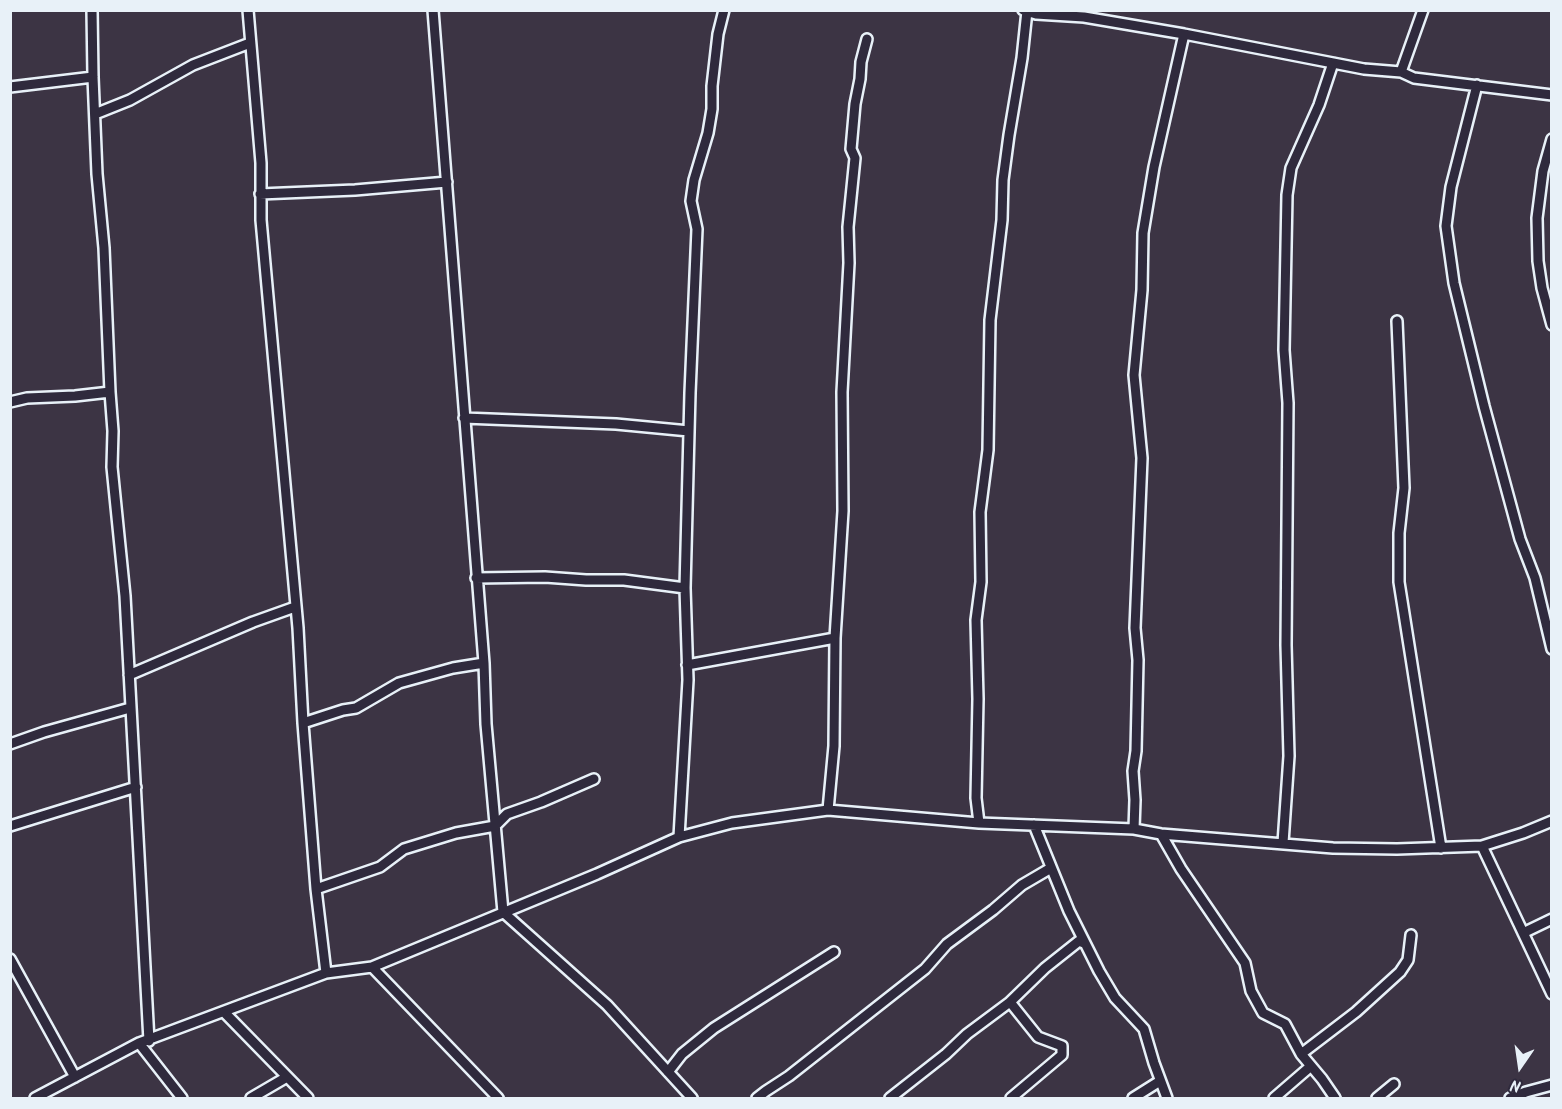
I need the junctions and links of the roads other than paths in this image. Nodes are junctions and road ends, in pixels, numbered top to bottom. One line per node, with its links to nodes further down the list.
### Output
1 (92, 10): 14 (street)
2 (248, 10): 11 (street)
3 (433, 10): 20 (street)
4 (724, 10): 28 (street)
5 (1109, 10): 8 (street)
6 (1423, 10): 13 (street)
7 (1025, 11): 8 (street); 44 (street)
8 (1108, 21): 9 (street)
9 (1184, 34): 12 (street); 48 (street)
10 (867, 39): 32 (street)
11 (250, 43): 18 (street); 21 (street)
12 (1333, 63): 13 (street); 51 (street)
13 (1401, 72): 15 (street)
14 (93, 77): 16 (street); 18 (street)
15 (1477, 85): 17 (street); 33 (street)
16 (10, 87)
17 (1551, 95)
18 (95, 114): 25 (street)
19 (1551, 139): 22 (street)
20 (447, 182): 21 (street); 27 (street)
21 (260, 194): 31 (street)
22 (1547, 289): 24 (street)
23 (1397, 321): 53 (street)
24 (1551, 325)
25 (110, 392): 26 (street); 36 (street)
26 (10, 402)
27 (464, 418): 28 (street); 29 (street)
28 (689, 431): 30 (street)
29 (476, 578): 30 (street); 34 (street)
30 (685, 588): 35 (street)
31 (295, 608): 36 (street); 38 (street)
32 (835, 638): 35 (street); 42 (street)
33 (1551, 650)
34 (484, 663): 38 (street); 47 (street)
35 (687, 665): 50 (street)
36 (129, 675): 37 (street)
37 (130, 708): 39 (street); 41 (street)
38 (303, 723): 55 (street)
39 (10, 744)
40 (594, 779): 47 (street)
41 (136, 787): 46 (street); 68 (street)
42 (828, 810): 44 (street); 50 (street)
43 (1551, 820): 52 (street)
44 (979, 823): 45 (street)
45 (1034, 825): 48 (street); 54 (street)
46 (10, 826)
47 (495, 826): 55 (street); 56 (street)
48 (1134, 829): 49 (street)
49 (1161, 834): 51 (street); 69 (street)
50 (678, 837): 56 (street)
51 (1283, 843): 53 (street)
52 (1482, 846): 53 (street); 58 (street)
53 (1441, 848)
54 (1052, 868): 60 (street); 83 (street)
55 (316, 889): 64 (street)
56 (503, 912): 63 (street); 71 (street)
57 (1551, 919): 58 (street)
58 (1523, 933): 65 (street)
59 (1411, 935): 69 (street)
60 (1084, 943): 66 (street); 74 (street)
61 (834, 951): 71 (street)
62 (10, 959): 72 (street)
63 (372, 967): 64 (street); 81 (street)
64 (326, 973): 67 (street)
65 (1551, 994)
66 (1010, 1002): 84 (street); 85 (street)
67 (224, 1012): 68 (street); 73 (street)
68 (144, 1042): 72 (street); 78 (street)
69 (1301, 1054): 70 (street)
70 (1311, 1066): 88 (street); 89 (street)
71 (668, 1072): 82 (street)
72 (75, 1077): 77 (street)
73 (287, 1077): 79 (street); 80 (street)
74 (1160, 1081): 86 (street); 87 (street)
75 (1394, 1084): 90 (street)
76 (1551, 1085): 91 (street)
77 (35, 1098)
78 (182, 1098)
79 (251, 1098)
80 (308, 1098)
81 (498, 1098)
82 (692, 1098)
83 (758, 1098)
84 (890, 1098)
85 (1011, 1098)
86 (1133, 1098)
87 (1167, 1098)
88 (1274, 1098)
89 (1335, 1098)
90 (1377, 1098)
91 (1510, 1098)

